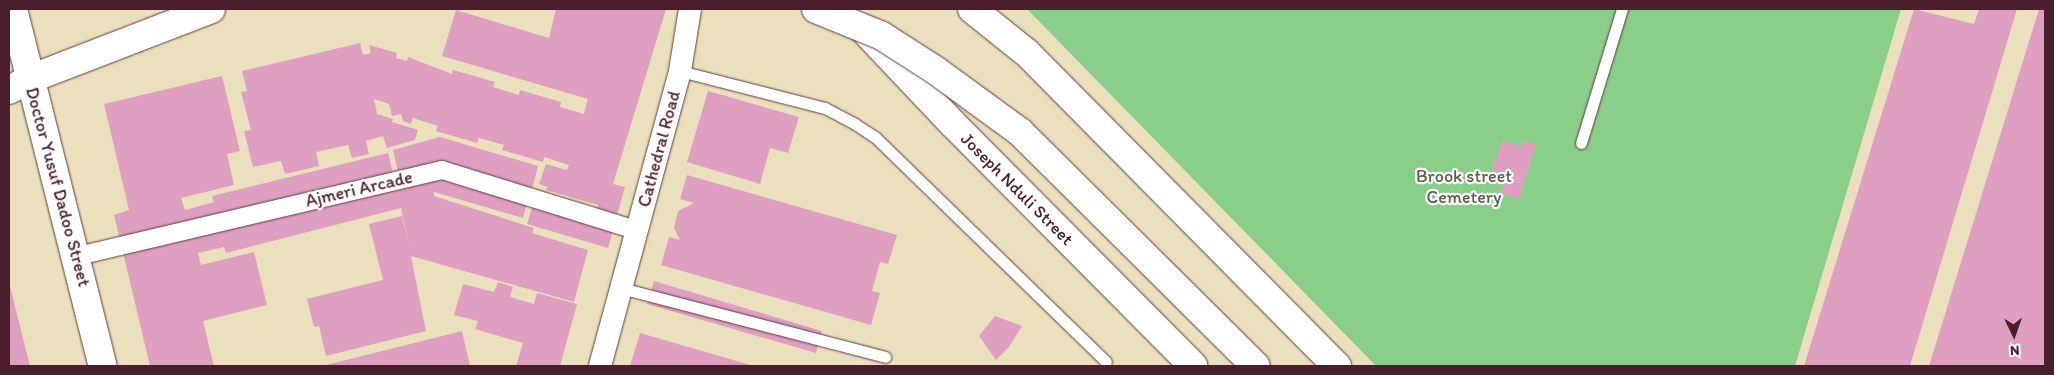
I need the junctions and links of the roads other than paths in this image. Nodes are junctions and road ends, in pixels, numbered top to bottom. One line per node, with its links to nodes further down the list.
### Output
1 (13, 9): 9 (main road, Doctor Yusuf Dadoo Street)
2 (211, 9): 9 (main road)
3 (690, 9): 8 (street, Cathedral Road)
4 (816, 9): 19 (main road, bridge)
5 (845, 9): 18 (main road, Joseph Nduli Street)
6 (972, 9): 20 (main road)
7 (1622, 9): 10 (lane)
8 (680, 71): 11 (street, Cathedral Road); 15 (lane)
9 (19, 85): 12 (main road, Doctor Yusuf Dadoo Street)
10 (1581, 144)
11 (636, 230): 12 (street, Ajmeri Arcade); 13 (street, Cathedral Road)
12 (78, 256): 16 (main road, Doctor Yusuf Dadoo Street)
13 (621, 288): 14 (lane); 17 (street, Cathedral Road)
14 (885, 357)
15 (1106, 362)
16 (103, 366)
17 (600, 366)
18 (1193, 366)
19 (1256, 366)
20 (1337, 366)

